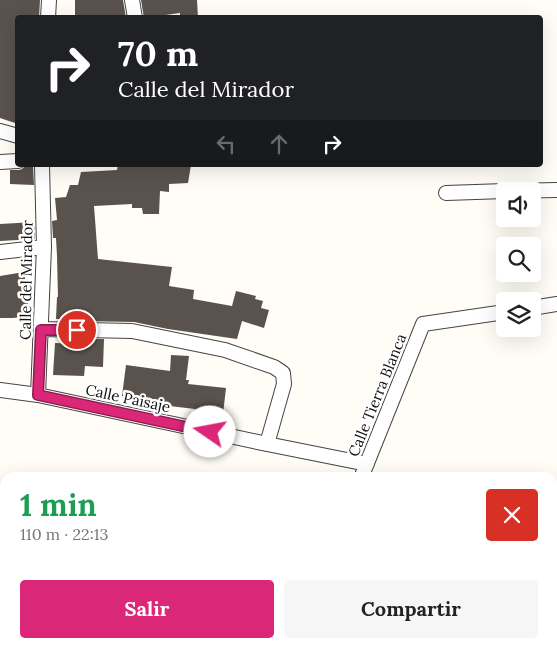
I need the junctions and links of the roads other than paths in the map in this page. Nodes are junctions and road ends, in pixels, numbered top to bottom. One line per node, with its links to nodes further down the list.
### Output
1 (49, 0): 3 (street)
2 (132, 0): 4 (street)
3 (48, 15)
4 (134, 15)
5 (0, 131): 6 (street)
6 (15, 135)
7 (15, 161): 8 (street)
8 (0, 162)
9 (42, 167): 14 (street, Calle del Mirador)
10 (541, 190): 11 (street)
11 (557, 190)
12 (496, 191): 13 (street)
13 (446, 193)
14 (44, 247): 15 (street); 19 (street, Calle del Mirador)
15 (0, 252)
16 (557, 304): 17 (street)
17 (541, 307)
18 (496, 313): 23 (street, Calle Tierra Blanca)
19 (41, 330): 21 (street, Calle del Mirador); 22 (street)
20 (0, 390): 21 (street, Calle Paisaje)
21 (38, 395): 22 (street, Calle Paisaje)
22 (267, 444): 23 (street, Calle Paisaje)
23 (367, 464): 24 (street, Calle Tierra Blanca)
24 (364, 472)

